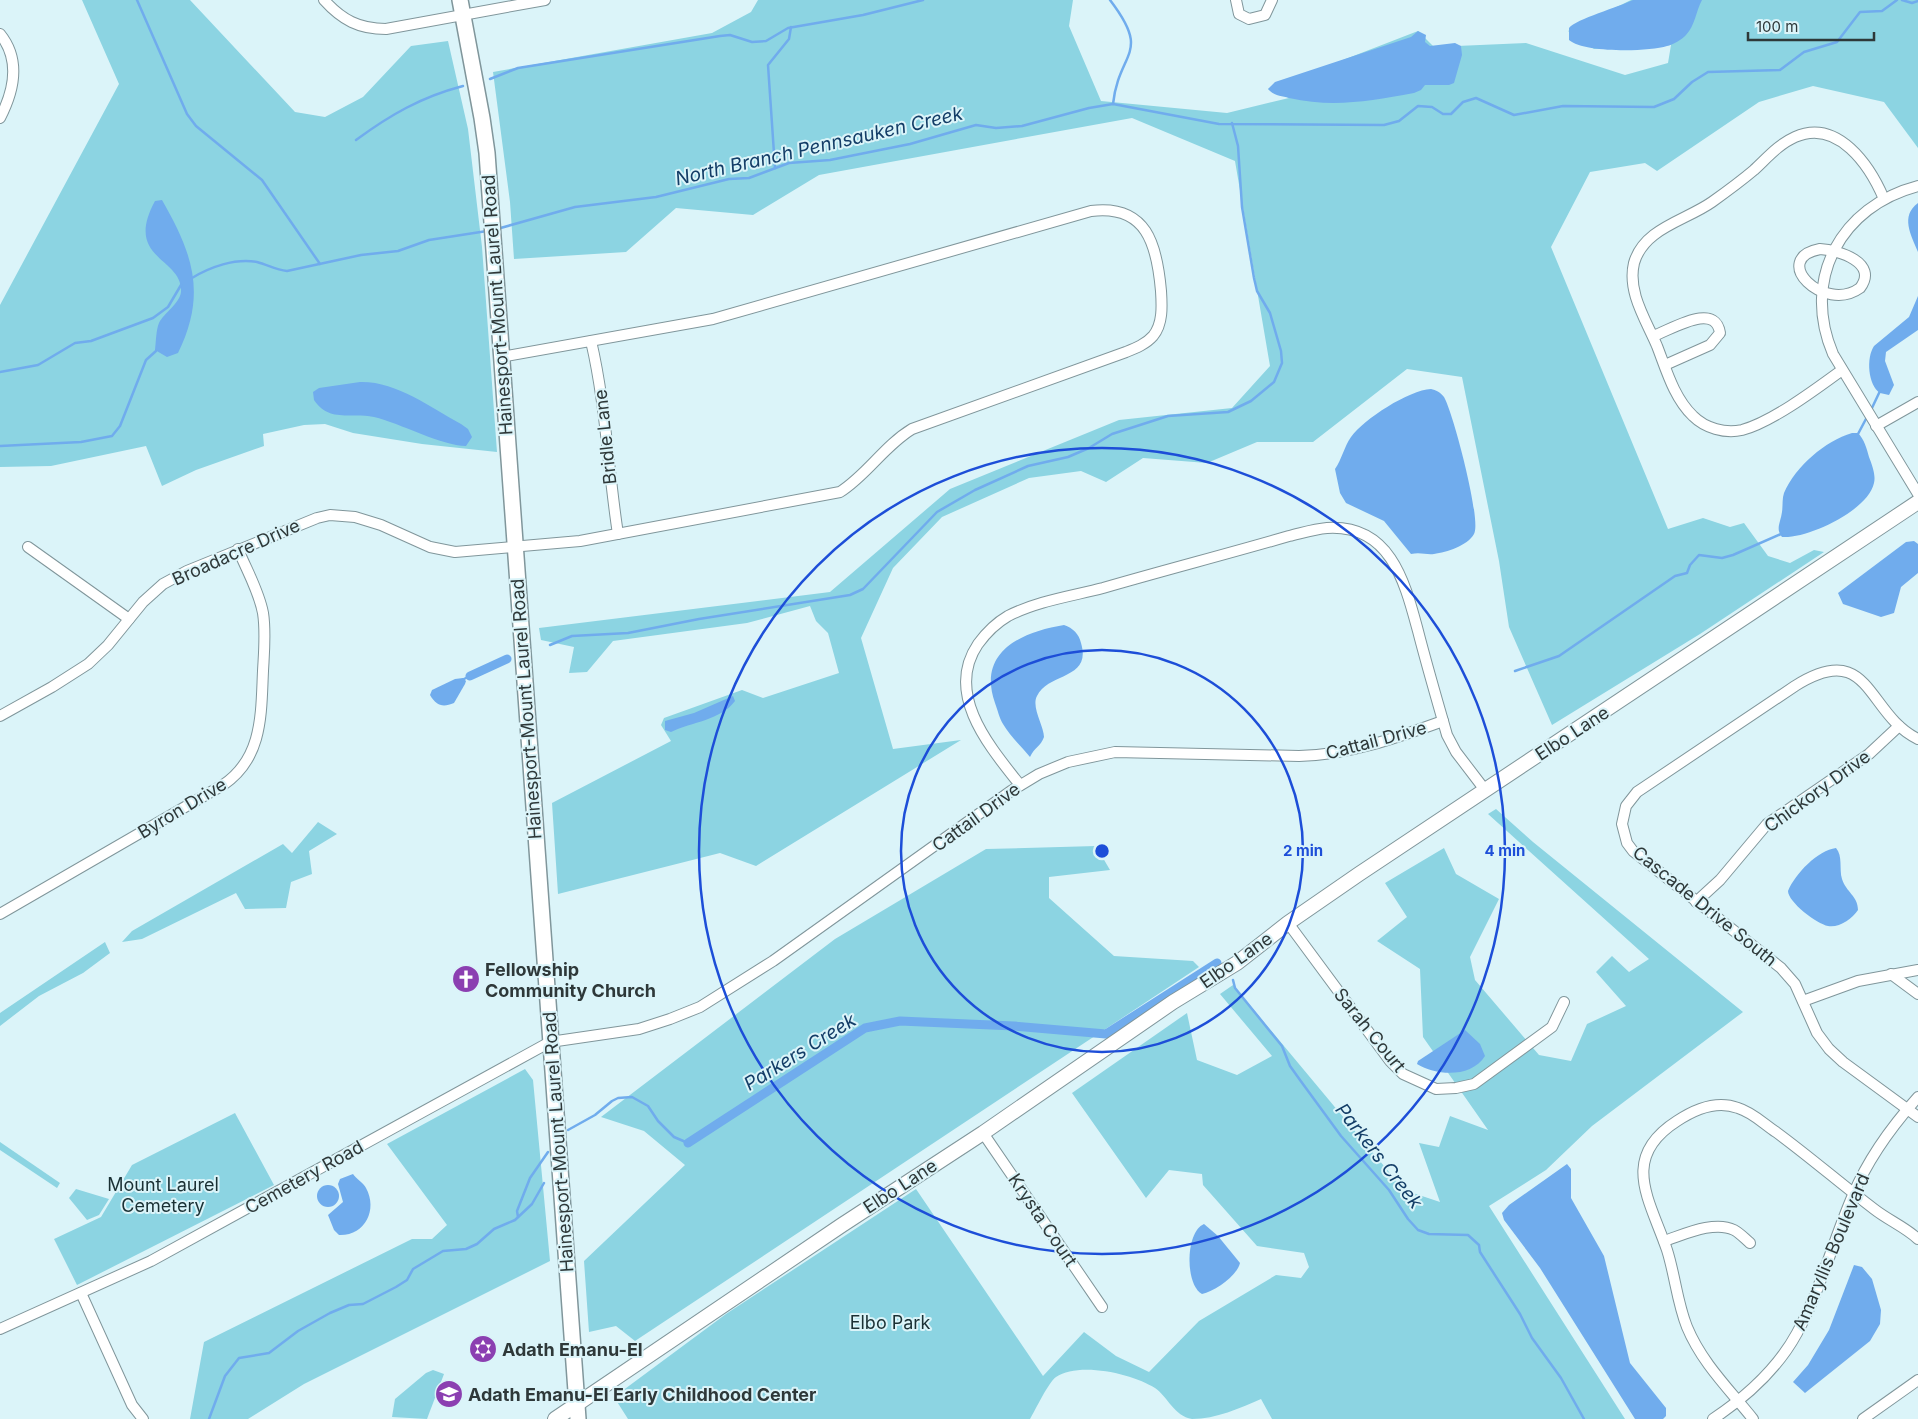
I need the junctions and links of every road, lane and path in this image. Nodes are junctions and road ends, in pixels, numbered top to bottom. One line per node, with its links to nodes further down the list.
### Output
1 (324, 0): 5 (street)
2 (544, 0): 5 (street)
3 (1236, 0): 4 (street)
4 (1272, 0)
5 (461, 7): 14 (main road, Hainesport-Mount Laurel Road)
6 (0, 34): 7 (street)
7 (0, 118)
8 (1918, 186): 9 (street)
9 (1884, 199): 10 (street); 12 (street)
10 (1834, 250): 11 (street); 11 (street); 11 (street)
11 (1822, 291): 16 (street)
12 (1653, 336): 15 (street); 15 (street)
13 (590, 341): 14 (street, Broadacre Drive); 21 (street, Bridle Lane); 21 (street, Broadacre Drive)
14 (500, 357): 23 (main road, Hainesport-Mount Laurel Road)
15 (1665, 365): 16 (street)
16 (1842, 370): 18 (street)
17 (1918, 402): 18 (street)
18 (1876, 426): 19 (street)
19 (1918, 494)
20 (1918, 502): 31 (street, Elbo Lane)
21 (618, 534): 23 (street, Broadacre Drive)
22 (28, 547): 25 (street)
23 (514, 548): 24 (street, Broadacre Drive); 40 (main road, Hainesport-Mount Laurel Road)
24 (238, 549): 25 (street, Broadacre Drive); 33 (street, Byron Drive)
25 (129, 619): 26 (street, Broadacre Drive)
26 (0, 716)
27 (1443, 720): 30 (street, Cattail Drive); 30 (street); 31 (street)
28 (1899, 726): 29 (street, Cascade Drive South); 32 (street, Chickory Drive); 32 (street, Cascade Drive South)
29 (1918, 739)
30 (1020, 785): 40 (street, Cattail Drive)
31 (1485, 790): 34 (street, Elbo Lane)
32 (1696, 902): 38 (street, Cascade Drive South)
33 (0, 914)
34 (1288, 923): 39 (street, Sarah Court); 44 (street, Elbo Lane)
35 (1918, 970): 36 (street)
36 (1891, 974): 37 (street); 38 (street)
37 (1918, 994)
38 (1803, 1001): 42 (street, Cascade Drive South)
39 (1564, 1002)
40 (550, 1042): 49 (street, Cemetery Road); 54 (main road, Hainesport-Mount Laurel Road)
41 (1918, 1097): 42 (street, Amaryllis Boulevard)
42 (1907, 1109): 43 (street, Cascade Drive South); 45 (street, Amaryllis Boulevard)
43 (1918, 1117)
44 (983, 1133): 50 (street, Krysta Court); 54 (street, Elbo Lane)
45 (1854, 1192): 46 (street); 47 (street); 53 (street, Amaryllis Boulevard)
46 (1918, 1239)
47 (1664, 1242): 48 (street); 53 (street)
48 (1750, 1243)
49 (81, 1293): 51 (street, Cemetery Road); 55 (street)
50 (1102, 1307)
51 (0, 1329)
52 (1918, 1380): 60 (street)
53 (1738, 1401): 58 (street, Amaryllis Boulevard); 59 (street)
54 (577, 1402): 56 (street, Elbo Lane); 57 (main road, Hainesport-Mount Laurel Road)
55 (143, 1419)
56 (555, 1419)
57 (578, 1419)
58 (1713, 1419)
59 (1753, 1419)
60 (1863, 1419)

